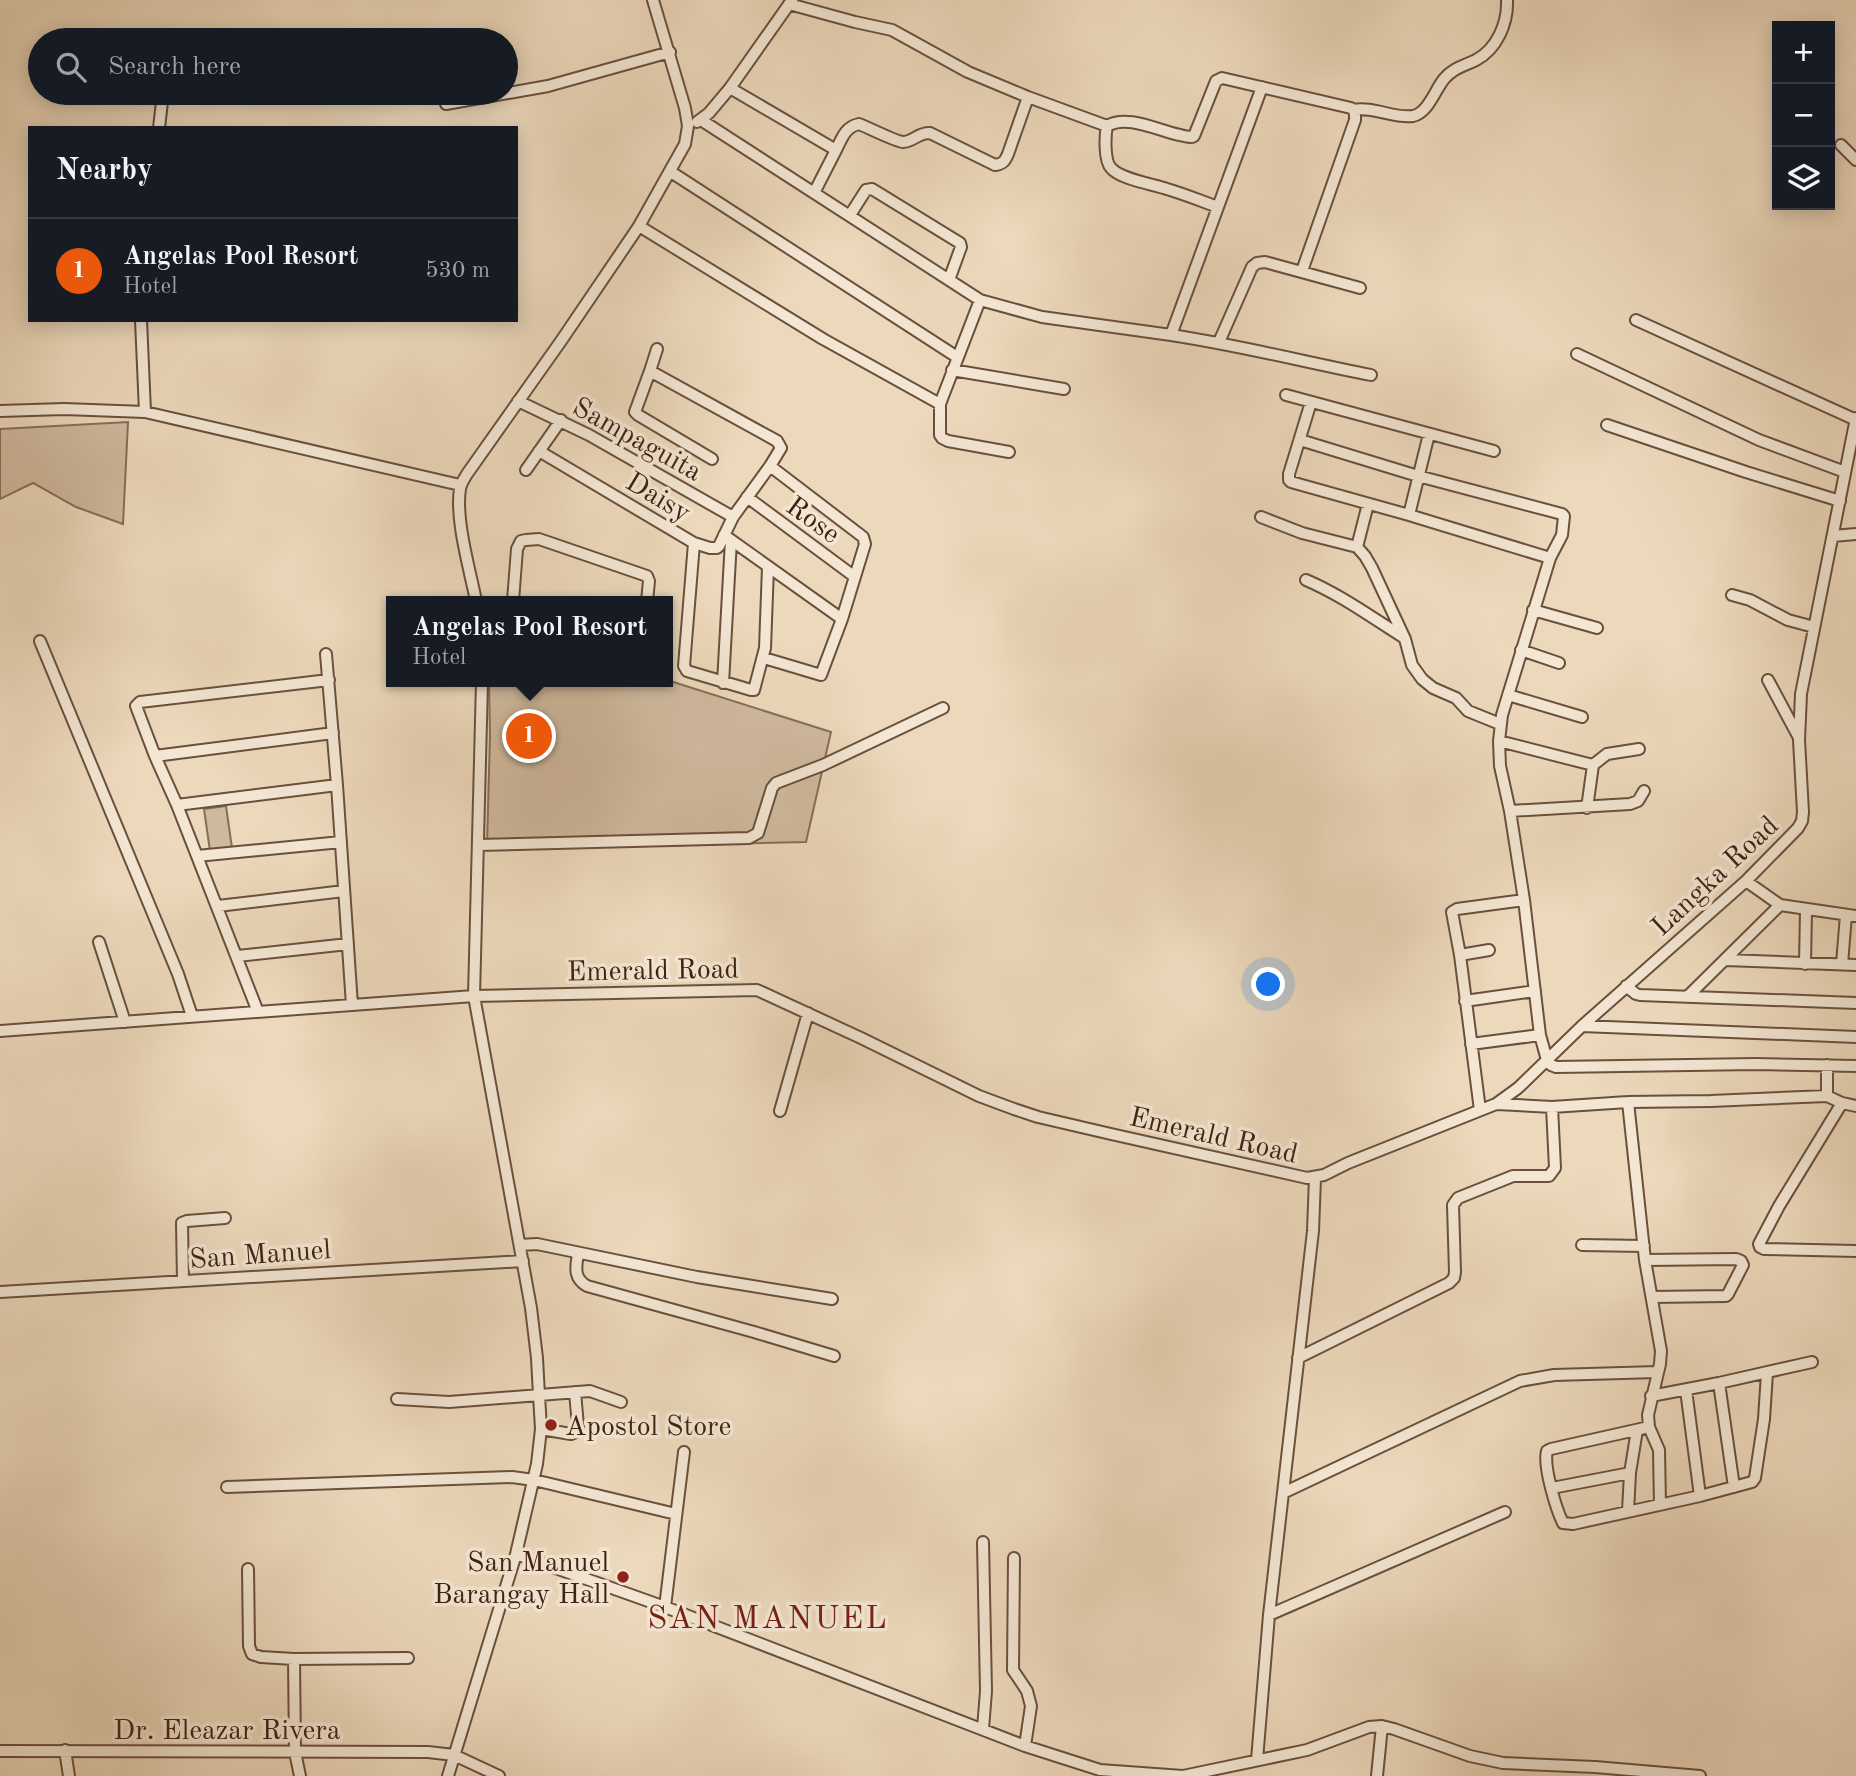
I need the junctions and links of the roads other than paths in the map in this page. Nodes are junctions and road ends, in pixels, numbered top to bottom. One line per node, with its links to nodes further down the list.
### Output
1 (653, 0): 4 (street)
2 (1507, 0): 10 (street)
3 (791, 2): 6 (street); 8 (street)
4 (670, 52): 7 (street); 13 (street)
5 (1262, 87): 10 (street); 14 (street); 20 (street)
6 (730, 88): 11 (street); 16 (street)
7 (518, 91)
8 (1028, 97): 14 (street); 16 (street)
9 (162, 105): 12 (street)
10 (1353, 110): 23 (street)
11 (701, 120): 13 (street); 19 (street)
12 (159, 126)
13 (688, 126): 18 (street)
14 (1107, 126): 20 (street)
15 (1841, 145): 17 (street)
16 (836, 150): 19 (street)
17 (1856, 160)
18 (671, 172): 22 (street); 33 (street)
19 (814, 192): 21 (street)
20 (1218, 207): 29 (street)
21 (850, 215): 24 (street); 24 (street)
22 (639, 226): 39 (street); 41 (street)
23 (1302, 271): 25 (street); 30 (street)
24 (949, 280): 26 (street)
25 (1360, 288)
26 (980, 300): 29 (street); 33 (street)
27 (1636, 320): 44 (street)
28 (141, 322): 43 (street)
29 (1171, 335): 30 (street)
30 (1219, 342): 36 (street)
31 (657, 349): 35 (street)
32 (1577, 354): 55 (street)
33 (957, 357): 34 (street)
34 (952, 370): 37 (street); 41 (street)
35 (650, 371): 52 (street); 53 (street)
36 (1371, 375)
37 (1064, 389)
38 (1286, 395): 40 (street)
39 (518, 401): 45 (street, Sampaguita); 57 (street)
40 (1311, 401): 47 (street); 48 (street)
41 (940, 404): 50 (street)
42 (0, 411): 43 (street)
43 (145, 412): 57 (street)
44 (1856, 419): 55 (street, Langka Road)
45 (561, 420): 49 (street); 62 (street, Sampaguita)
46 (1607, 425): 59 (street)
47 (1429, 434): 51 (street); 56 (street)
48 (1300, 440): 56 (street); 60 (street)
49 (539, 452): 54 (street); 67 (street, Daisy)
50 (1009, 452)
51 (1494, 452)
52 (712, 460)
53 (771, 466): 58 (street); 71 (street)
54 (526, 470)
55 (1845, 472): 59 (street, Langka Road)
56 (1418, 476): 61 (street); 69 (street)
57 (460, 485): 74 (street)
58 (747, 497): 62 (street); 71 (street, Rose)
59 (1840, 501): 65 (street, Langka Road)
60 (1368, 504): 61 (street); 68 (street)
61 (1409, 514): 69 (street)
62 (733, 517): 66 (street)
63 (1261, 517): 68 (street)
64 (1856, 534): 65 (street)
65 (1833, 536): 79 (street, Langka Road)
66 (727, 538): 67 (street); 70 (street); 89 (street)
67 (694, 543): 89 (street, Daisy)
68 (1357, 547): 81 (street)
69 (1550, 558): 77 (street)
70 (768, 567): 78 (street); 85 (street, Daisy)
71 (855, 577): 78 (street)
72 (1306, 580): 81 (street)
73 (1732, 595): 79 (street)
74 (475, 596)
75 (513, 596): 76 (street)
76 (648, 596)
77 (1533, 610): 80 (street); 83 (street)
78 (842, 619): 85 (street)
79 (1814, 627): 96 (street, Langka Road)
80 (1597, 628)
81 (1405, 639): 94 (street)
82 (40, 641): 134 (street)
83 (1521, 650): 86 (street); 91 (street)
84 (326, 654): 87 (street)
85 (764, 658): 89 (street, Daisy)
86 (1559, 663)
87 (328, 680): 95 (street); 99 (street)
88 (1768, 680): 96 (street)
89 (723, 683)
90 (482, 687): 107 (street)
91 (1508, 695): 93 (street); 94 (street)
92 (943, 708): 107 (street)
93 (1582, 717)
94 (1500, 724): 97 (street)
95 (333, 733): 99 (street); 101 (street)
96 (1799, 740): 109 (street, Langka Road)
97 (1499, 741): 100 (street); 105 (street)
98 (1639, 749): 100 (street)
99 (155, 756): 103 (street)
100 (1593, 765): 104 (street)
101 (337, 785): 103 (street); 106 (street)
102 (1644, 791): 104 (street)
103 (177, 805): 108 (street)
104 (1587, 808): 105 (street)
105 (1510, 811): 111 (street)
106 (341, 842): 108 (street); 110 (street)
107 (478, 845): 127 (street)
108 (197, 856): 113 (street)
109 (1746, 881): 112 (street); 125 (street, Langka Road)
110 (344, 891): 113 (street); 117 (street)
111 (1524, 900): 119 (street); 126 (street)
112 (1780, 905): 114 (street); 121 (street)
113 (218, 906): 120 (street)
114 (1806, 910): 115 (street); 122 (street)
115 (1851, 916): 123 (street)
116 (99, 942): 135 (street)
117 (348, 944): 120 (street); 131 (street)
118 (1489, 950): 119 (street)
119 (1460, 955): 129 (street)
120 (237, 956): 132 (street)
121 (1726, 960): 122 (street); 128 (street)
122 (1805, 964): 123 (street)
123 (1842, 964): 124 (street)
124 (1856, 965)
125 (1626, 986): 128 (street); 136 (street, Langka Road)
126 (1535, 991): 129 (street); 138 (street)
127 (474, 996): 131 (street, Emerald Road); 133 (street, Emerald Road); 155 (street)
128 (1687, 997): 130 (street)
129 (1465, 1001): 140 (street)
130 (1856, 1003)
131 (352, 1005): 132 (street, Emerald Road)
132 (258, 1012): 134 (street, Emerald Road)
133 (808, 1013): 151 (street); 152 (street, Emerald Road)
134 (192, 1016): 135 (street, Emerald Road)
135 (125, 1022): 137 (street, Emerald Road)
136 (1582, 1026): 139 (street); 141 (street, Langka Road)
137 (0, 1031)
138 (1540, 1035): 140 (street); 141 (street)
139 (1856, 1037)
140 (1471, 1045): 150 (street)
141 (1547, 1060): 142 (street); 147 (street, Langka Road)
142 (1827, 1065): 143 (street); 144 (street)
143 (1856, 1066)
144 (1827, 1096): 145 (street); 146 (street)
145 (1628, 1102): 149 (street); 156 (street)
146 (1842, 1103): 148 (street); 157 (street)
147 (1496, 1104): 149 (street); 150 (street, Langka Road)
148 (1856, 1106)
149 (1552, 1107): 166 (street)
150 (1480, 1110): 152 (street, Langka Road)
151 (780, 1111)
152 (1315, 1178): 166 (street)
153 (225, 1218): 161 (street)
154 (1582, 1244): 156 (street)
155 (520, 1245): 158 (street); 160 (street)
156 (1644, 1246): 159 (street)
157 (1856, 1251)
158 (578, 1252): 164 (street); 165 (street)
159 (1645, 1260): 163 (street); 163 (street)
160 (523, 1261): 161 (street, San Manuel); 173 (street)
161 (183, 1281): 162 (street, San Manuel)
162 (0, 1292)
163 (1652, 1297): 168 (street)
164 (832, 1299)
165 (834, 1356)
166 (1298, 1358): 186 (street)
167 (1811, 1362): 169 (street)
168 (1657, 1372): 174 (street); 186 (street)
169 (1767, 1373): 170 (street); 185 (street)
170 (1719, 1383): 171 (street); 185 (street)
171 (1686, 1390): 174 (street); 187 (street)
172 (575, 1392): 173 (street); 176 (street); 178 (street)
173 (539, 1395): 175 (street); 178 (street)
174 (1651, 1396): 177 (street)
175 (397, 1399)
176 (621, 1402)
177 (1649, 1427): 179 (street); 188 (street)
178 (541, 1429): 182 (street)
179 (1637, 1430): 181 (street); 184 (street)
180 (684, 1451): 191 (street)
181 (1630, 1473): 184 (street); 189 (street)
182 (534, 1480): 183 (street); 191 (street); 193 (street)
183 (227, 1487)
184 (1552, 1488): 189 (street)
185 (1734, 1488): 187 (street)
186 (1283, 1493): 197 (street)
187 (1700, 1496): 188 (street)
188 (1660, 1505): 189 (street)
189 (1628, 1511)
190 (1505, 1512): 197 (street)
191 (676, 1514): 196 (street)
192 (983, 1542): 201 (street)
193 (516, 1554): 196 (street); 206 (street)
194 (1014, 1558): 202 (street)
195 (248, 1569): 199 (street)
196 (665, 1607): 201 (street)
197 (1269, 1615): 207 (street)
198 (408, 1658): 199 (street)
199 (294, 1659): 205 (street)
200 (1382, 1727): 207 (street); 213 (street); 214 (street)
201 (983, 1729): 202 (street)
202 (1025, 1746): 212 (street)
203 (0, 1751): 204 (street, Dr. Eleazar Rivera)
204 (65, 1751): 205 (street, Dr. Eleazar Rivera); 208 (street)
205 (296, 1752): 206 (street, Dr. Eleazar Rivera); 209 (street)
206 (454, 1755): 210 (street); 211 (street)
207 (1257, 1760): 212 (street)
208 (69, 1776)
209 (300, 1776)
210 (448, 1776)
211 (499, 1776)
212 (1183, 1776)
213 (1377, 1776)
214 (1700, 1776)

